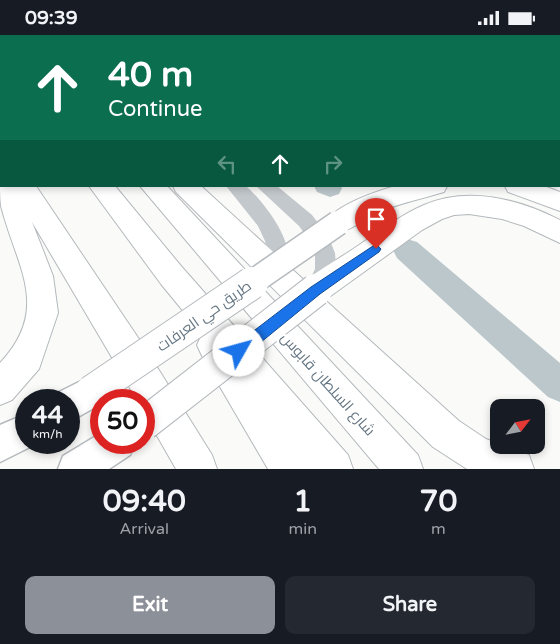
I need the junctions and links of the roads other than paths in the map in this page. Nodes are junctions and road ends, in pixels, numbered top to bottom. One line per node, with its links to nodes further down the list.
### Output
1 (6, 187): 17 (highway)
2 (24, 187): 16 (highway)
3 (102, 187): 14 (highway)
4 (153, 187): 29 (highway, شارع السلطان قابوس)
5 (186, 187): 30 (highway)
6 (237, 187): 13 (street)
7 (266, 187): 11 (street)
8 (429, 187): 11 (highway)
9 (520, 187): 10 (highway)
10 (560, 203)
11 (328, 230): 13 (main road, طريق حي العرفات, bridge); 15 (street)
12 (560, 231): 15 (highway)
13 (278, 264): 16 (main road, طريق حي العرفات, bridge)
14 (171, 275): 27 (highway); 28 (highway)
15 (316, 290): 20 (main road, bridge)
16 (135, 363): 18 (highway); 19 (main road, طريق حي العرفات, bridge)
17 (0, 388)
18 (144, 389)
19 (80, 398)
20 (155, 416)
21 (155, 420): 26 (highway)
22 (15, 436): 23 (main road)
23 (0, 444)
24 (100, 454): 25 (main road)
25 (76, 469)
26 (198, 469)
27 (290, 469)
28 (334, 469)
29 (404, 469)
30 (515, 469)

